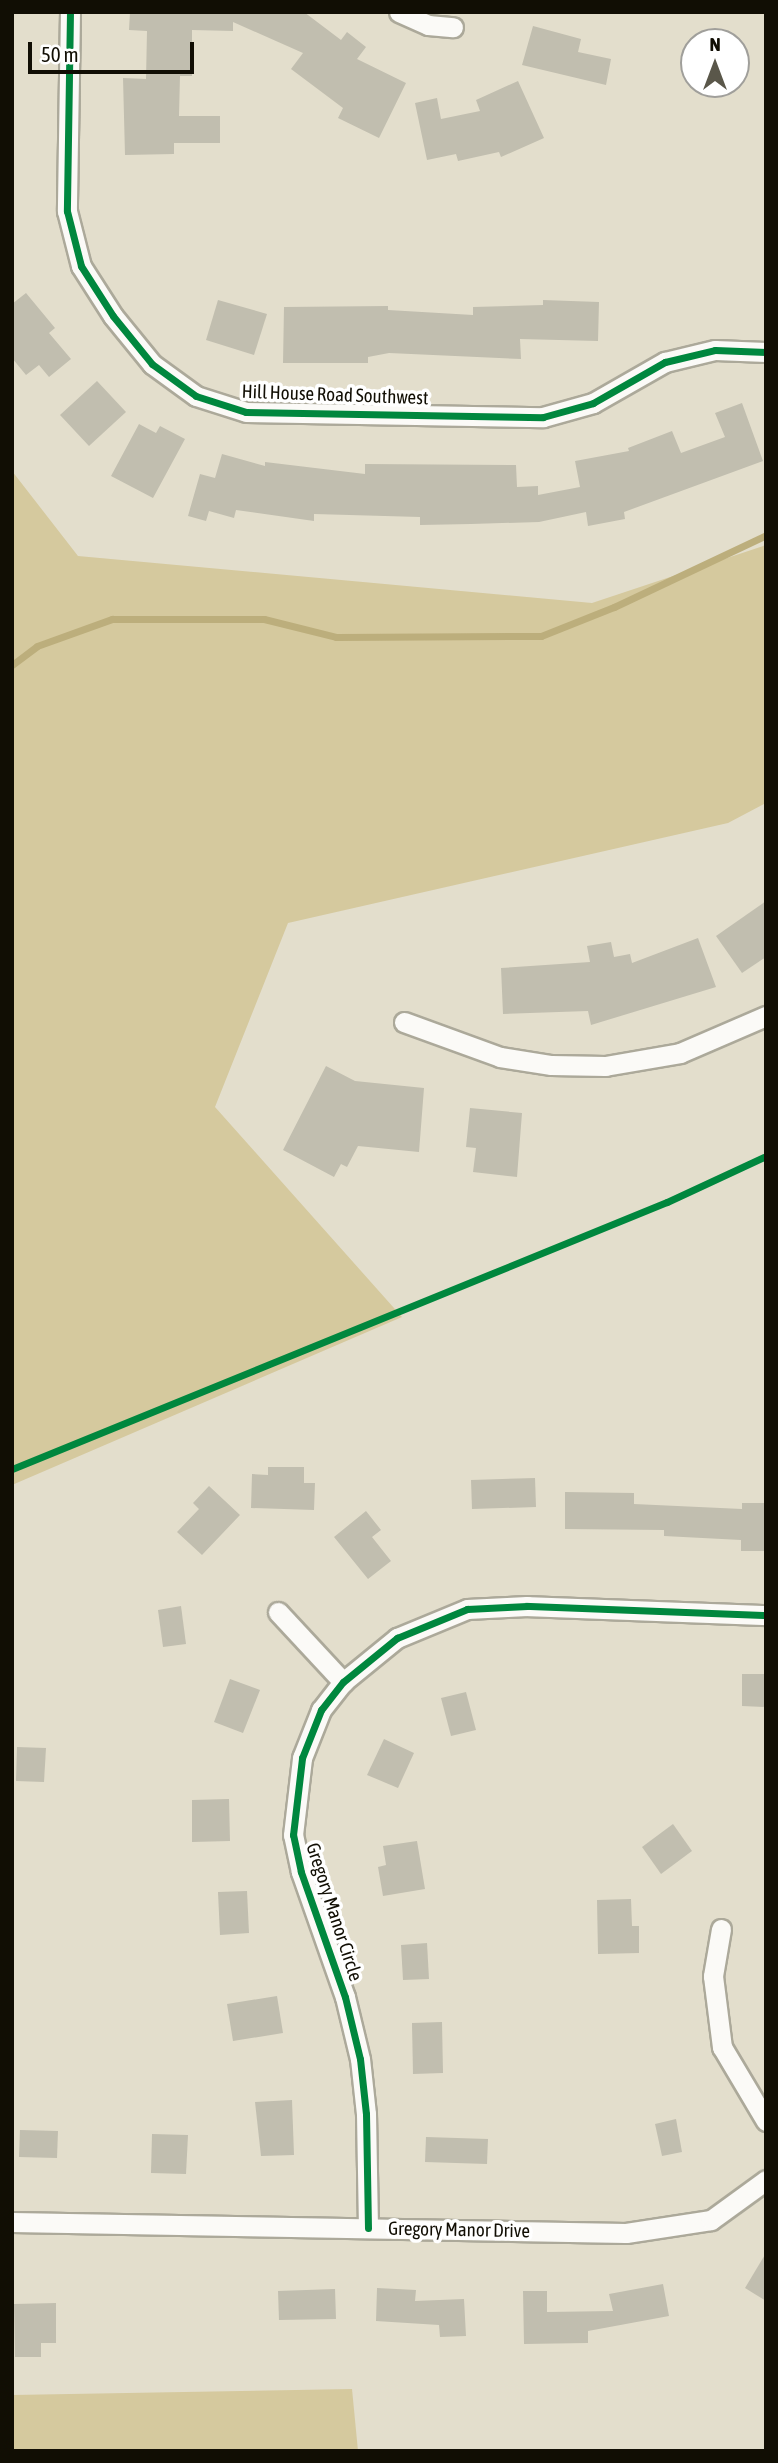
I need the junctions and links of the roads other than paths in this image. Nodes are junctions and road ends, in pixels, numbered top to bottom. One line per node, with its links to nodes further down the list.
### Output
1 (70, 12): 4 (street, Hill House Road Southwest)
2 (399, 12): 3 (street)
3 (453, 27)
4 (766, 352)
5 (766, 1016): 6 (street)
6 (404, 1023)
7 (278, 1612): 9 (street)
8 (766, 1615): 9 (street, Gregory Manor Circle)
9 (344, 1682): 14 (street, Gregory Manor Circle)
10 (721, 1929): 11 (street)
11 (766, 2121)
12 (766, 2180): 14 (street, Gregory Manor Drive)
13 (12, 2222): 14 (street, Gregory Manor Drive)
14 (368, 2228)

